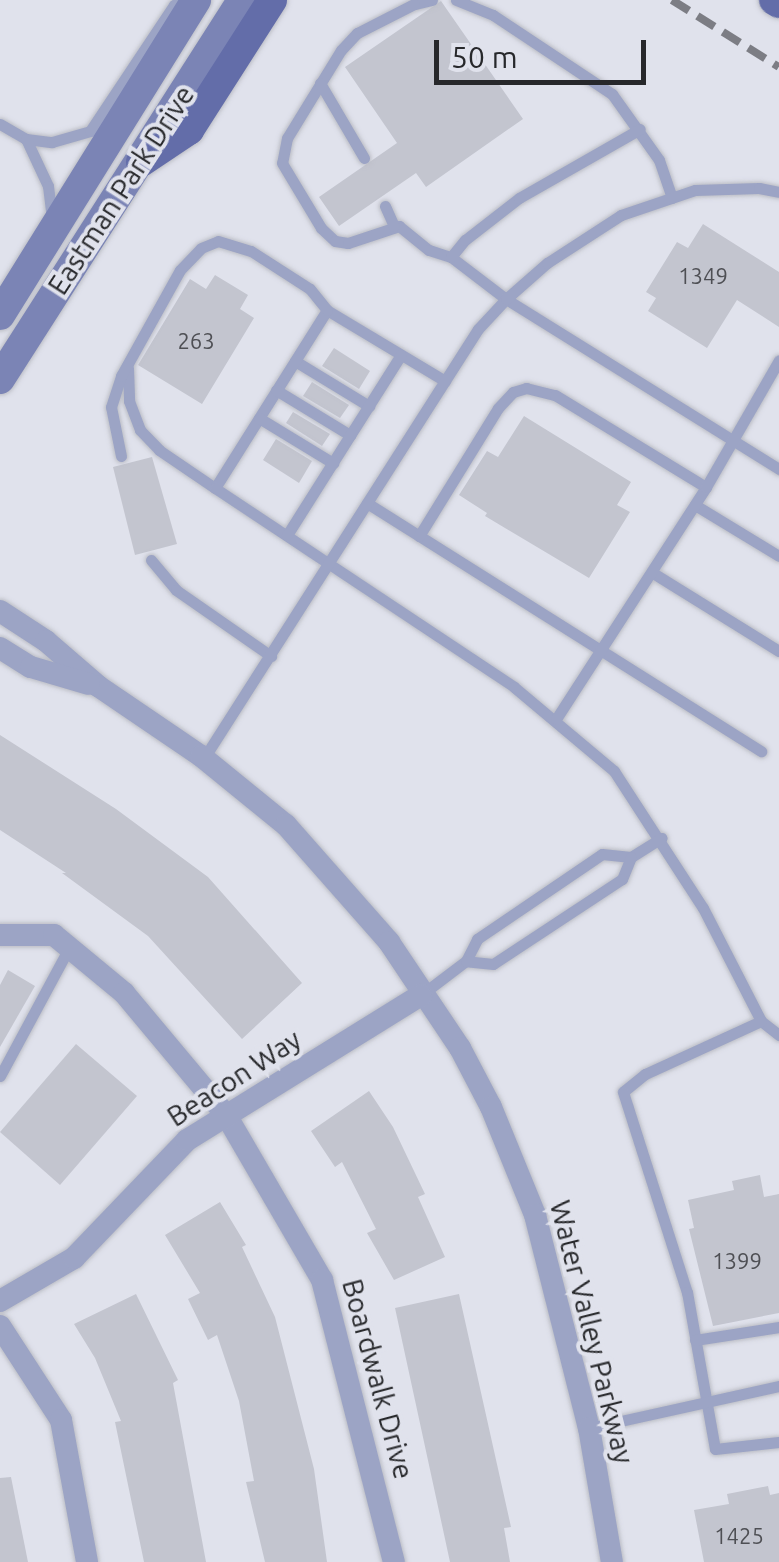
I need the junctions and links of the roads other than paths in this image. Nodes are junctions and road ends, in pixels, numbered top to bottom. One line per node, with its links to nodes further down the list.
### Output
1 (184, 0): 10 (lane)
2 (196, 0): 17 (street, Eastman Park Drive)
3 (242, 0): 12 (street, Eastman Park Drive)
4 (272, 0): 12 (main road)
5 (432, 0): 7 (lane)
6 (456, 0): 9 (lane)
7 (320, 83): 11 (lane); 16 (lane)
8 (0, 124): 10 (lane)
9 (640, 129): 14 (lane); 18 (lane)
10 (26, 139): 17 (lane)
11 (364, 158)
12 (141, 162): 26 (street, Eastman Park Drive)
13 (779, 192): 14 (lane)
14 (672, 198): 19 (lane)
15 (385, 206): 16 (lane)
16 (394, 226): 18 (lane)
17 (53, 230): 21 (street, Eastman Park Drive)
18 (451, 257): 19 (lane)
19 (506, 299): 27 (lane); 32 (lane)
20 (327, 310): 22 (lane); 24 (lane); 25 (lane)
21 (0, 315)
22 (401, 355): 27 (lane); 29 (lane)
23 (779, 360): 32 (lane)
24 (294, 361): 28 (lane); 29 (lane)
25 (128, 364): 33 (lane); 36 (lane)
26 (0, 379)
27 (445, 381): 38 (lane)
28 (276, 390): 30 (lane); 31 (lane)
29 (369, 406): 31 (lane)
30 (259, 418): 34 (lane); 36 (lane)
31 (350, 435): 34 (lane)
32 (734, 440): 35 (lane); 37 (lane)
33 (121, 456)
34 (332, 463): 40 (lane)
35 (778, 466)
36 (215, 488): 40 (lane)
37 (706, 488): 39 (lane); 41 (lane)
38 (368, 504): 41 (lane); 44 (lane)
39 (695, 506): 42 (lane); 45 (lane)
40 (286, 535): 44 (lane)
41 (419, 536): 48 (lane)
42 (779, 556)
43 (151, 560): 50 (lane)
44 (329, 564): 50 (lane); 52 (lane)
45 (653, 573): 48 (lane); 49 (lane)
46 (0, 611): 51 (street, Water Valley Parkway)
47 (0, 648): 51 (street, Water Valley Parkway)
48 (602, 650): 52 (lane); 53 (lane)
49 (779, 651)
50 (271, 656): 54 (lane)
51 (98, 686): 54 (street, Water Valley Parkway)
52 (556, 719): 55 (lane)
53 (761, 750)
54 (204, 758): 60 (street, Water Valley Parkway)
55 (662, 838): 56 (lane); 61 (lane)
56 (631, 857): 59 (lane); 59 (lane)
57 (0, 936): 58 (street)
58 (69, 948): 63 (lane); 64 (street, Boardwalk Drive)
59 (466, 961): 60 (lane)
60 (421, 995): 64 (street, Beacon Way); 71 (street, Water Valley Parkway)
61 (761, 1021): 62 (lane); 68 (lane)
62 (779, 1036)
63 (0, 1076)
64 (226, 1115): 65 (street, Beacon Way); 74 (street, Boardwalk Drive)
65 (0, 1301)
66 (0, 1326): 73 (street)
67 (779, 1327): 68 (lane)
68 (695, 1340): 70 (lane)
69 (779, 1386): 70 (lane)
70 (705, 1400): 71 (lane); 72 (lane)
71 (589, 1428): 75 (street, Water Valley Parkway)
72 (779, 1442)
73 (87, 1562)
74 (394, 1562)
75 (612, 1562)

